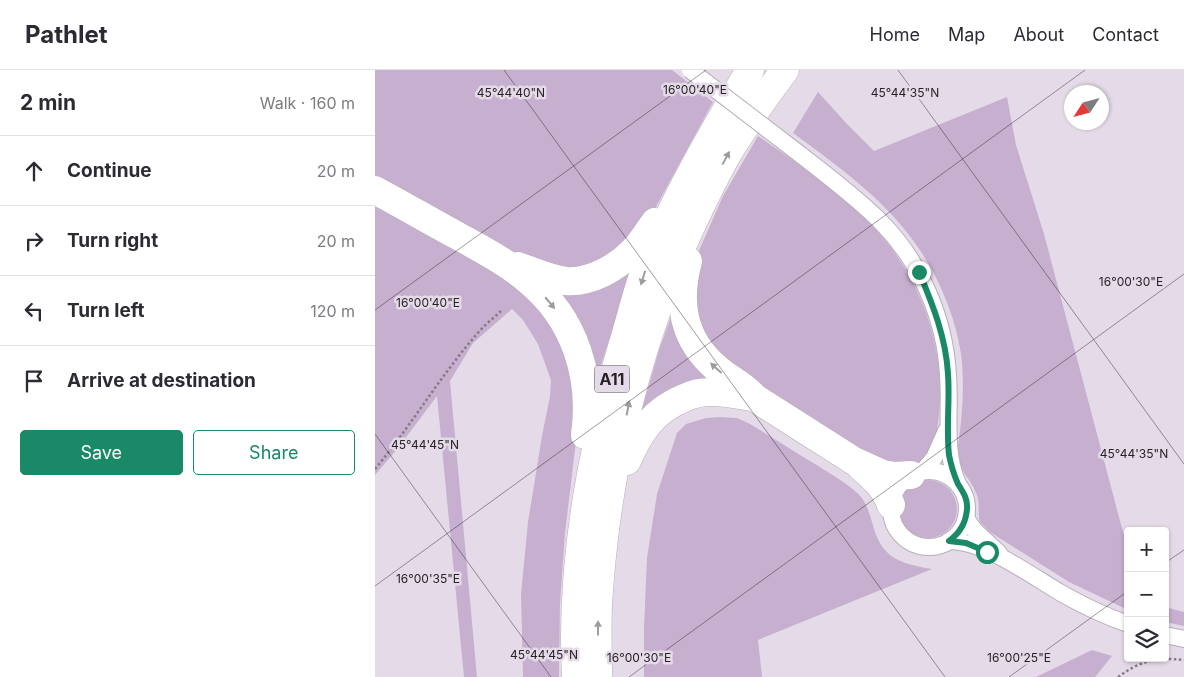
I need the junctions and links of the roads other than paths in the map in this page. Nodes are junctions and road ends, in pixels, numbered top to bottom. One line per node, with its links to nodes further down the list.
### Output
1 (690, 70): 8 (street, bridge)
2 (750, 70): 5 (highway, A11)
3 (785, 70): 5 (highway, A11, one-way to 3)
4 (375, 190): 6 (highway)
5 (693, 193): 6 (highway); 7 (highway, one-way to 5); 13 (highway, A11, one-way to 5); 17 (highway, A11, one-way to 17)
6 (500, 260): 17 (highway, one-way to 17)
7 (755, 398): 9 (highway); 13 (highway)
8 (948, 424): 10 (street); 11 (street)
9 (854, 461): 10 (highway); 12 (highway)
10 (917, 473): 11 (street); 12 (street)
11 (958, 484): 14 (street)
12 (891, 505): 15 (street)
13 (608, 507): 22 (highway, A11, one-way to 13)
14 (966, 518): 15 (street); 16 (street)
15 (949, 541): 16 (street)
16 (1004, 558): 18 (street)
17 (578, 582): 21 (highway, A11)
18 (1124, 622)
19 (1169, 636): 20 (street)
20 (1184, 640)
21 (576, 677)
22 (598, 677)

